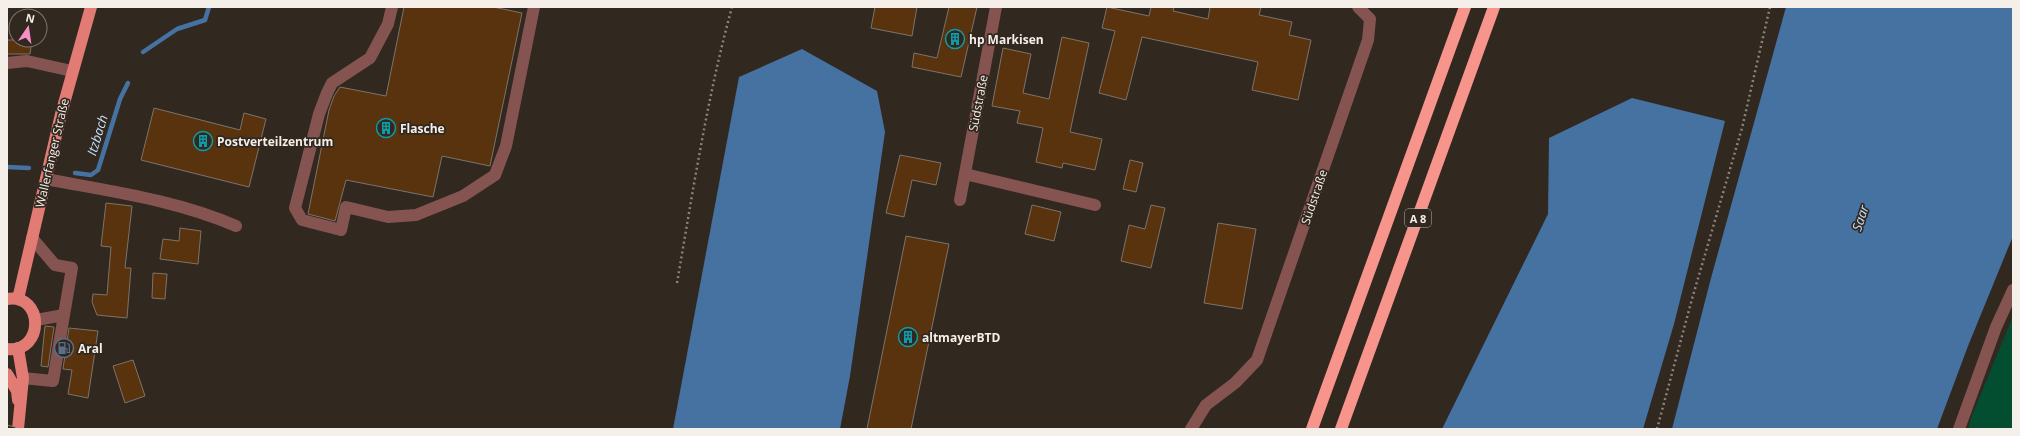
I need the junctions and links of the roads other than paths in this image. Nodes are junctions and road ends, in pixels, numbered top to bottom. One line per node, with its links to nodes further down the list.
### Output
1 (92, 7): 9 (main road, Wallerfanger Straße)
2 (392, 7): 3 (street)
3 (534, 7)
4 (996, 7): 10 (street, Südstraße)
5 (1358, 7): 25 (street, Südstraße)
6 (1465, 7): 26 (highway, A 8)
7 (1494, 7): 27 (highway, A 8)
8 (7, 63): 9 (street)
9 (72, 71): 11 (main road, Wallerfanger Straße)
10 (965, 174): 12 (street, Südstraße); 13 (street)
11 (46, 179): 14 (street); 15 (main road, Wallerfanger Straße)
12 (960, 200)
13 (1095, 205)
14 (236, 226)
15 (32, 238): 17 (main road, Wallerfanger Straße); 18 (street)
16 (2013, 290): 28 (street)
17 (13, 299): 19 (main road)
18 (64, 315): 19 (street); 22 (street)
19 (36, 320): 20 (main road)
20 (12, 348): 22 (main road)
21 (7, 374): 23 (main road)
22 (23, 378): 23 (main road)
23 (19, 415): 24 (main road)
24 (18, 429)
25 (1191, 429)
26 (1312, 429)
27 (1341, 429)
28 (1958, 429)

